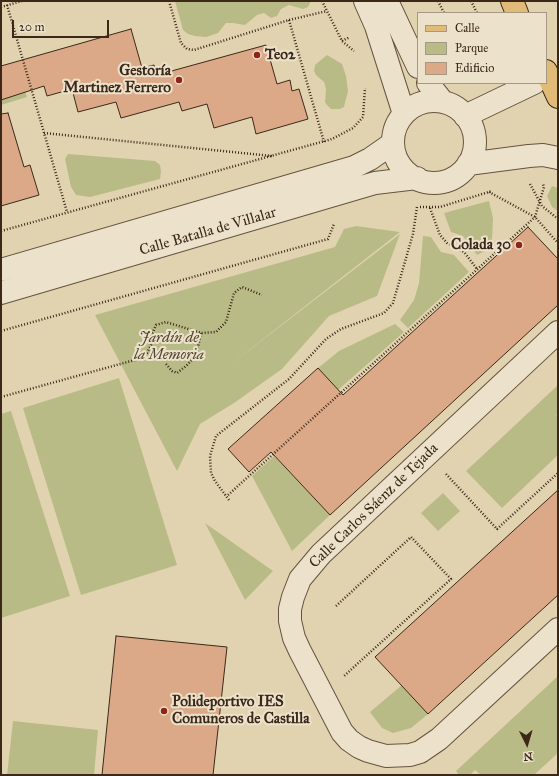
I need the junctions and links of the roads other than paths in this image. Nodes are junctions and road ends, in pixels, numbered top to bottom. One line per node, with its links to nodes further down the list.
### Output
1 (365, 1): 11 (street)
2 (387, 1): 5 (street)
3 (512, 1): 4 (main road)
4 (517, 12)
5 (417, 65)
6 (547, 79): 9 (main road)
7 (429, 84): 10 (street)
8 (531, 84): 12 (street)
9 (558, 97)
10 (443, 102): 11 (street); 12 (street)
11 (404, 114): 13 (street)
12 (465, 116): 15 (street)
13 (393, 143): 16 (street); 17 (street, Calle Batalla de Villalar)
14 (558, 158): 15 (street)
15 (468, 164): 16 (street)
16 (417, 178): 18 (street, Calle Batalla de Villalar)
17 (1, 270)
18 (1, 293)
19 (558, 332): 20 (street, Calle Carlos Sáenz de Tejada)
20 (558, 629)

